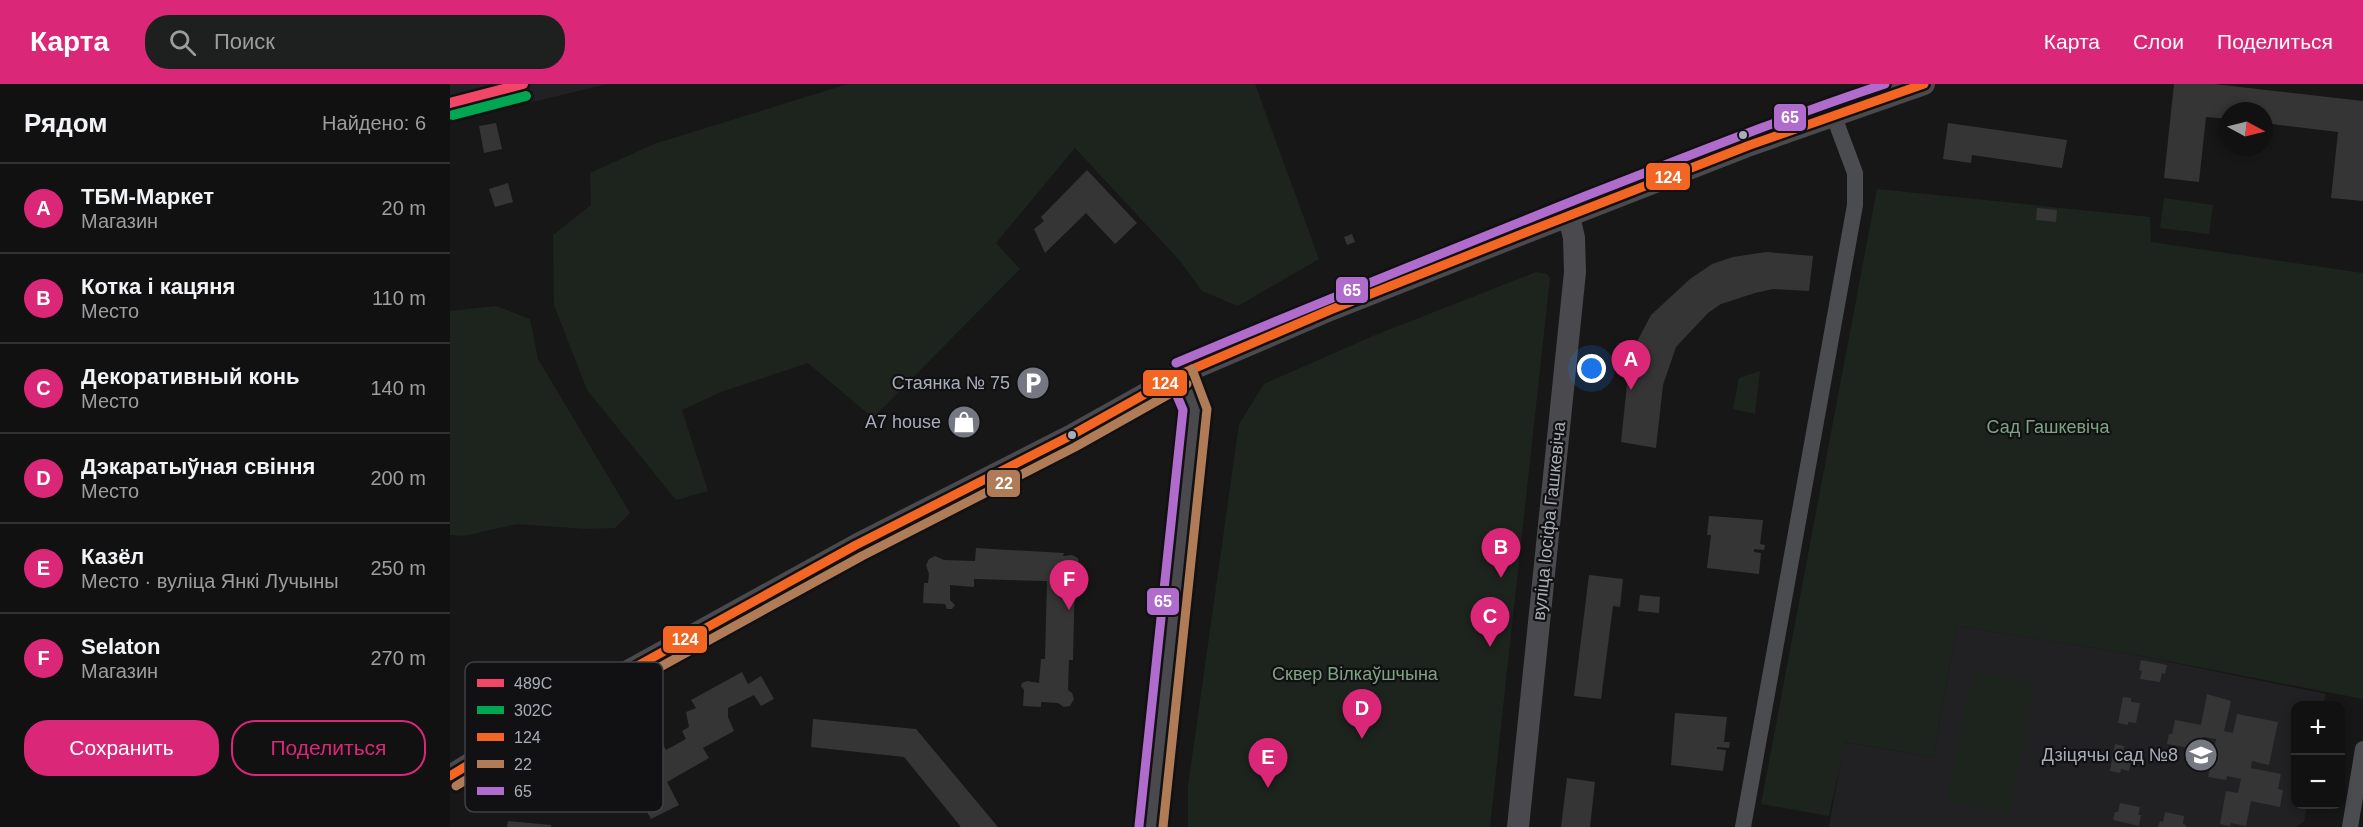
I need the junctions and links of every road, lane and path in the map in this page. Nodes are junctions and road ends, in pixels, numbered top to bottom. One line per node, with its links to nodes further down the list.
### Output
1 (1924, 84): 2 (street)
2 (1833, 114): 3 (street); 11 (street)
3 (1569, 216): 4 (street); 10 (street, вуліца Іосіфа Гашкевіча)
4 (1181, 374): 5 (street); 9 (street)
5 (645, 662)
6 (2363, 749): 12 (street)
7 (465, 767): 8 (street)
8 (450, 776)
9 (1151, 827)
10 (1518, 827)
11 (1743, 827)
12 (2350, 827)

